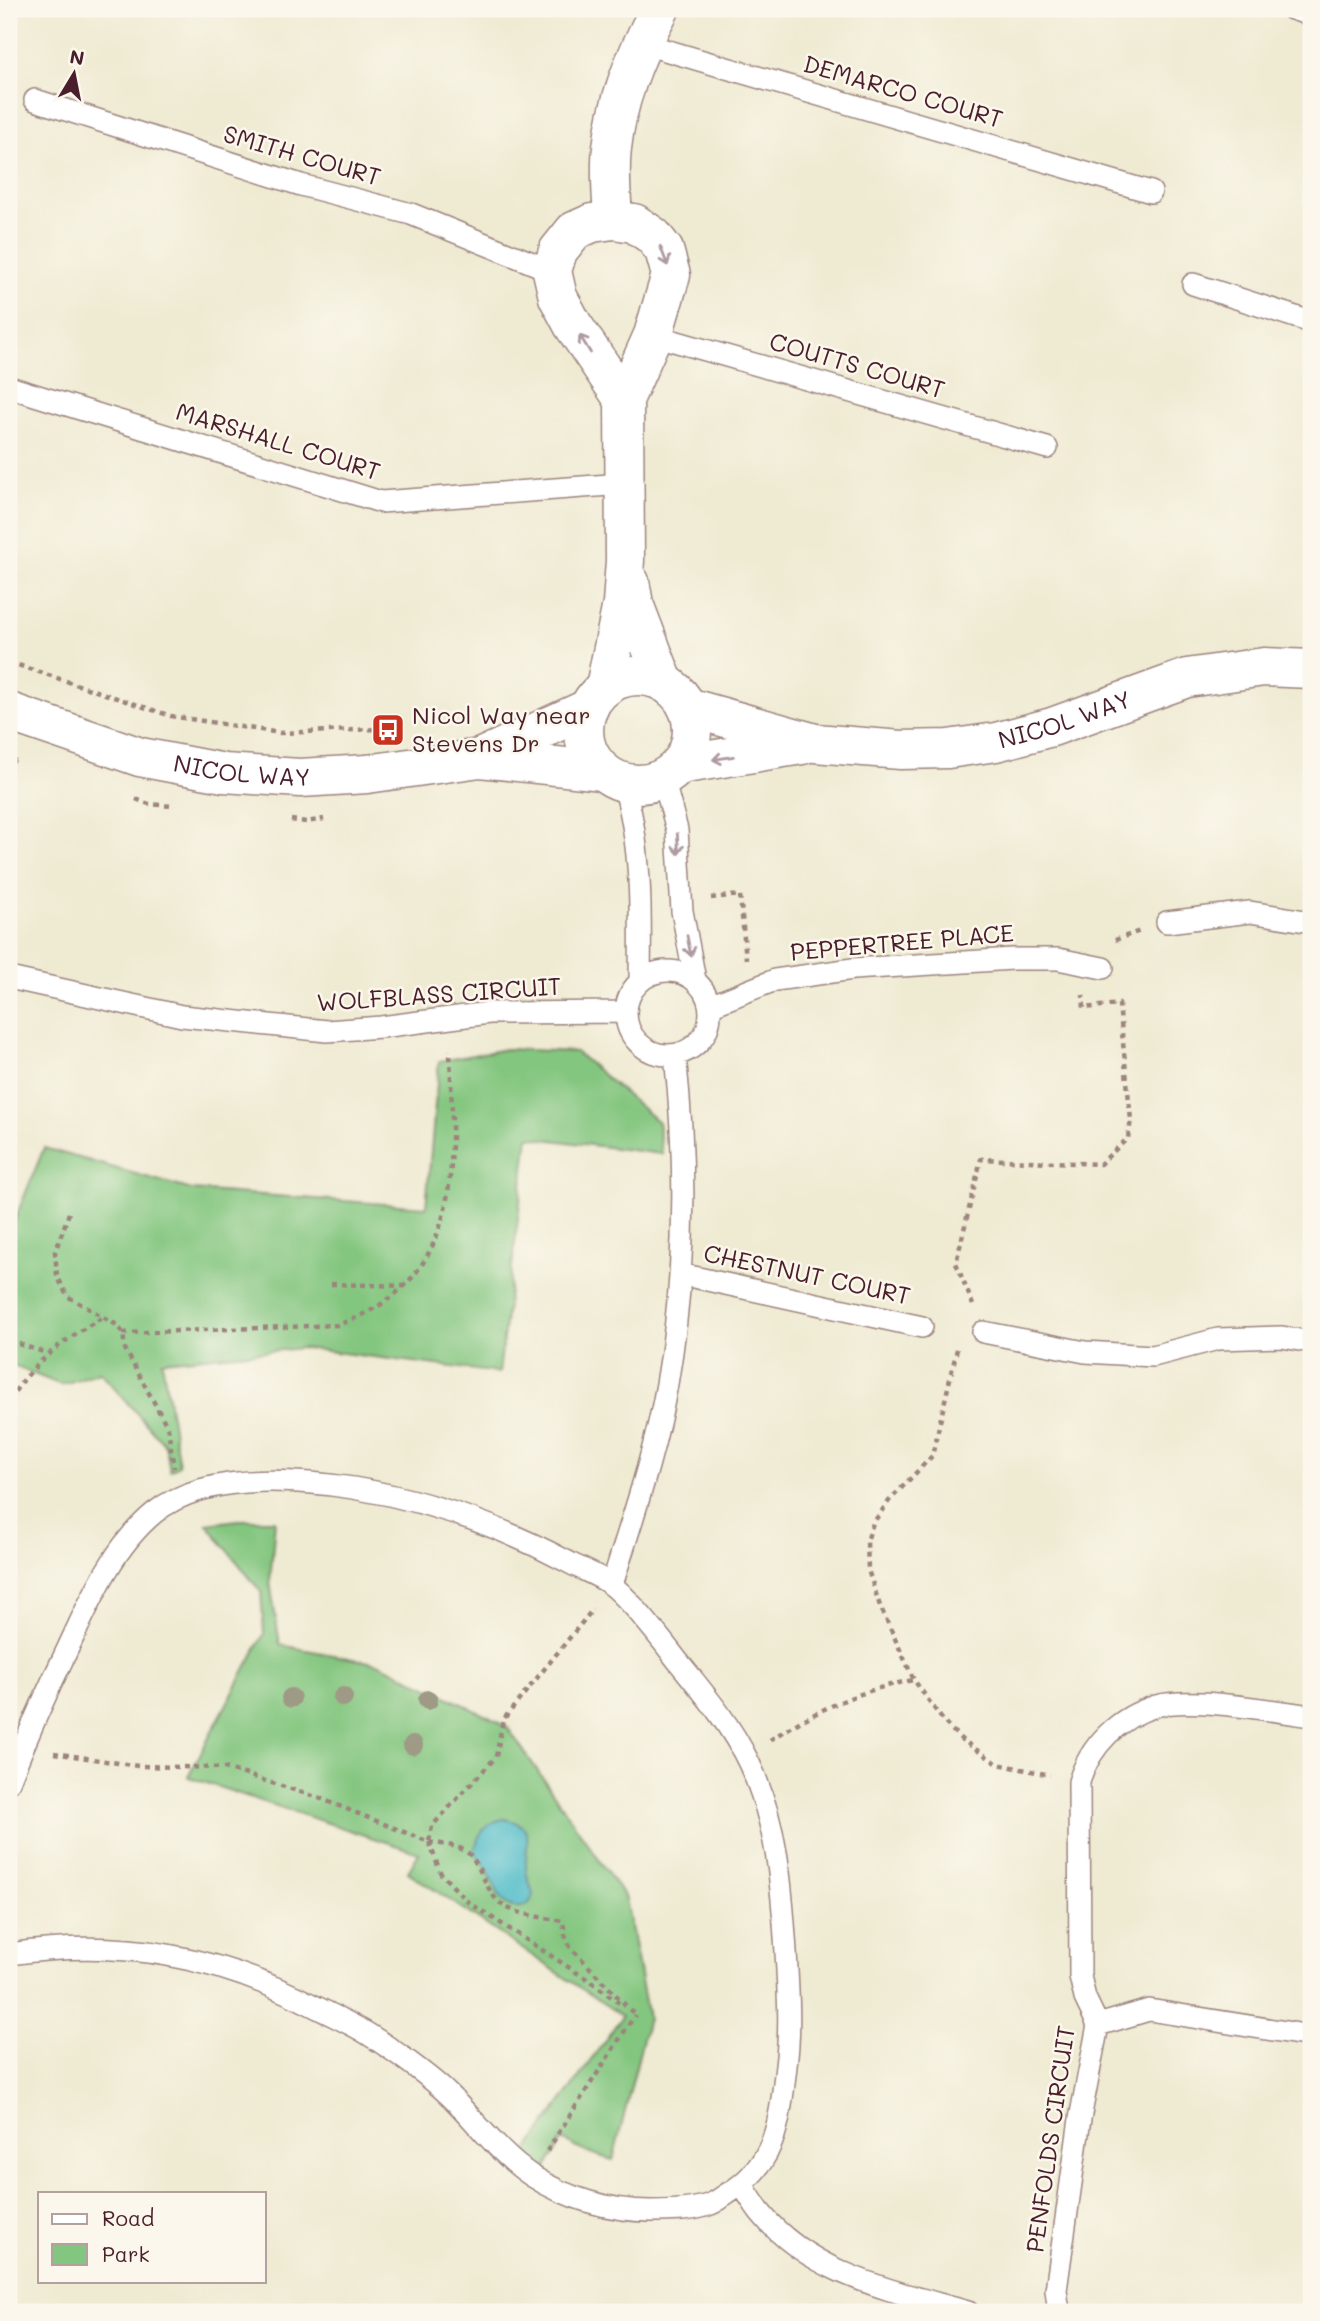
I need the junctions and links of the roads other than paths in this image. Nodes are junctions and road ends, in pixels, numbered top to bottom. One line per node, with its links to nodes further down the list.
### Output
1 (660, 9): 4 (street)
2 (1292, 9): 3 (lane)
3 (1311, 15)
4 (641, 43): 6 (lane, DEMARCO COURT); 7 (street)
5 (35, 100): 8 (lane, SMITH COURT)
6 (1151, 192)
7 (613, 219): 8 (street); 11 (street, one-way to 11)
8 (552, 271): 13 (street, one-way to 8)
9 (1193, 284): 10 (lane)
10 (1311, 322)
11 (653, 335): 13 (street); 14 (lane, COUTTS COURT)
12 (9, 387): 15 (lane, MARSHALL COURT)
13 (624, 400): 15 (street)
14 (1047, 448)
15 (623, 484): 16 (street)
16 (625, 560): 18 (street); 19 (street)
17 (1311, 669): 21 (street, NICOL WAY)
18 (676, 695): 19 (street); 21 (street, NICOL WAY); 23 (street)
19 (597, 698): 22 (street, NICOL WAY); 24 (street)
20 (9, 712): 22 (street, NICOL WAY)
21 (815, 743): 23 (street, NICOL WAY, one-way to 23)
22 (480, 758): 24 (street, NICOL WAY)
23 (671, 771): 24 (street); 30 (lane, one-way to 30)
24 (613, 776): 29 (lane)
25 (1167, 922): 26 (lane)
26 (1311, 922)
27 (1093, 965): 31 (lane, PEPPERTREE PLACE)
28 (9, 978): 32 (lane, WOLFBLASS CIRCUIT)
29 (640, 980): 30 (lane); 32 (lane)
30 (695, 980): 31 (lane)
31 (710, 1006): 33 (lane)
32 (625, 1012): 33 (lane)
33 (675, 1055): 34 (lane)
34 (680, 1274): 35 (lane, CHESTNUT COURT); 38 (lane)
35 (922, 1327)
36 (983, 1332): 37 (lane)
37 (1311, 1342)
38 (612, 1585): 40 (lane); 44 (lane)
39 (1311, 1716): 42 (lane, PENFOLDS CIRCUIT)
40 (9, 1782)
41 (9, 1954): 44 (lane)
42 (1098, 2025): 43 (lane); 46 (lane, PENFOLDS CIRCUIT)
43 (1311, 2036)
44 (742, 2185): 45 (lane)
45 (968, 2312)
46 (1059, 2312)

